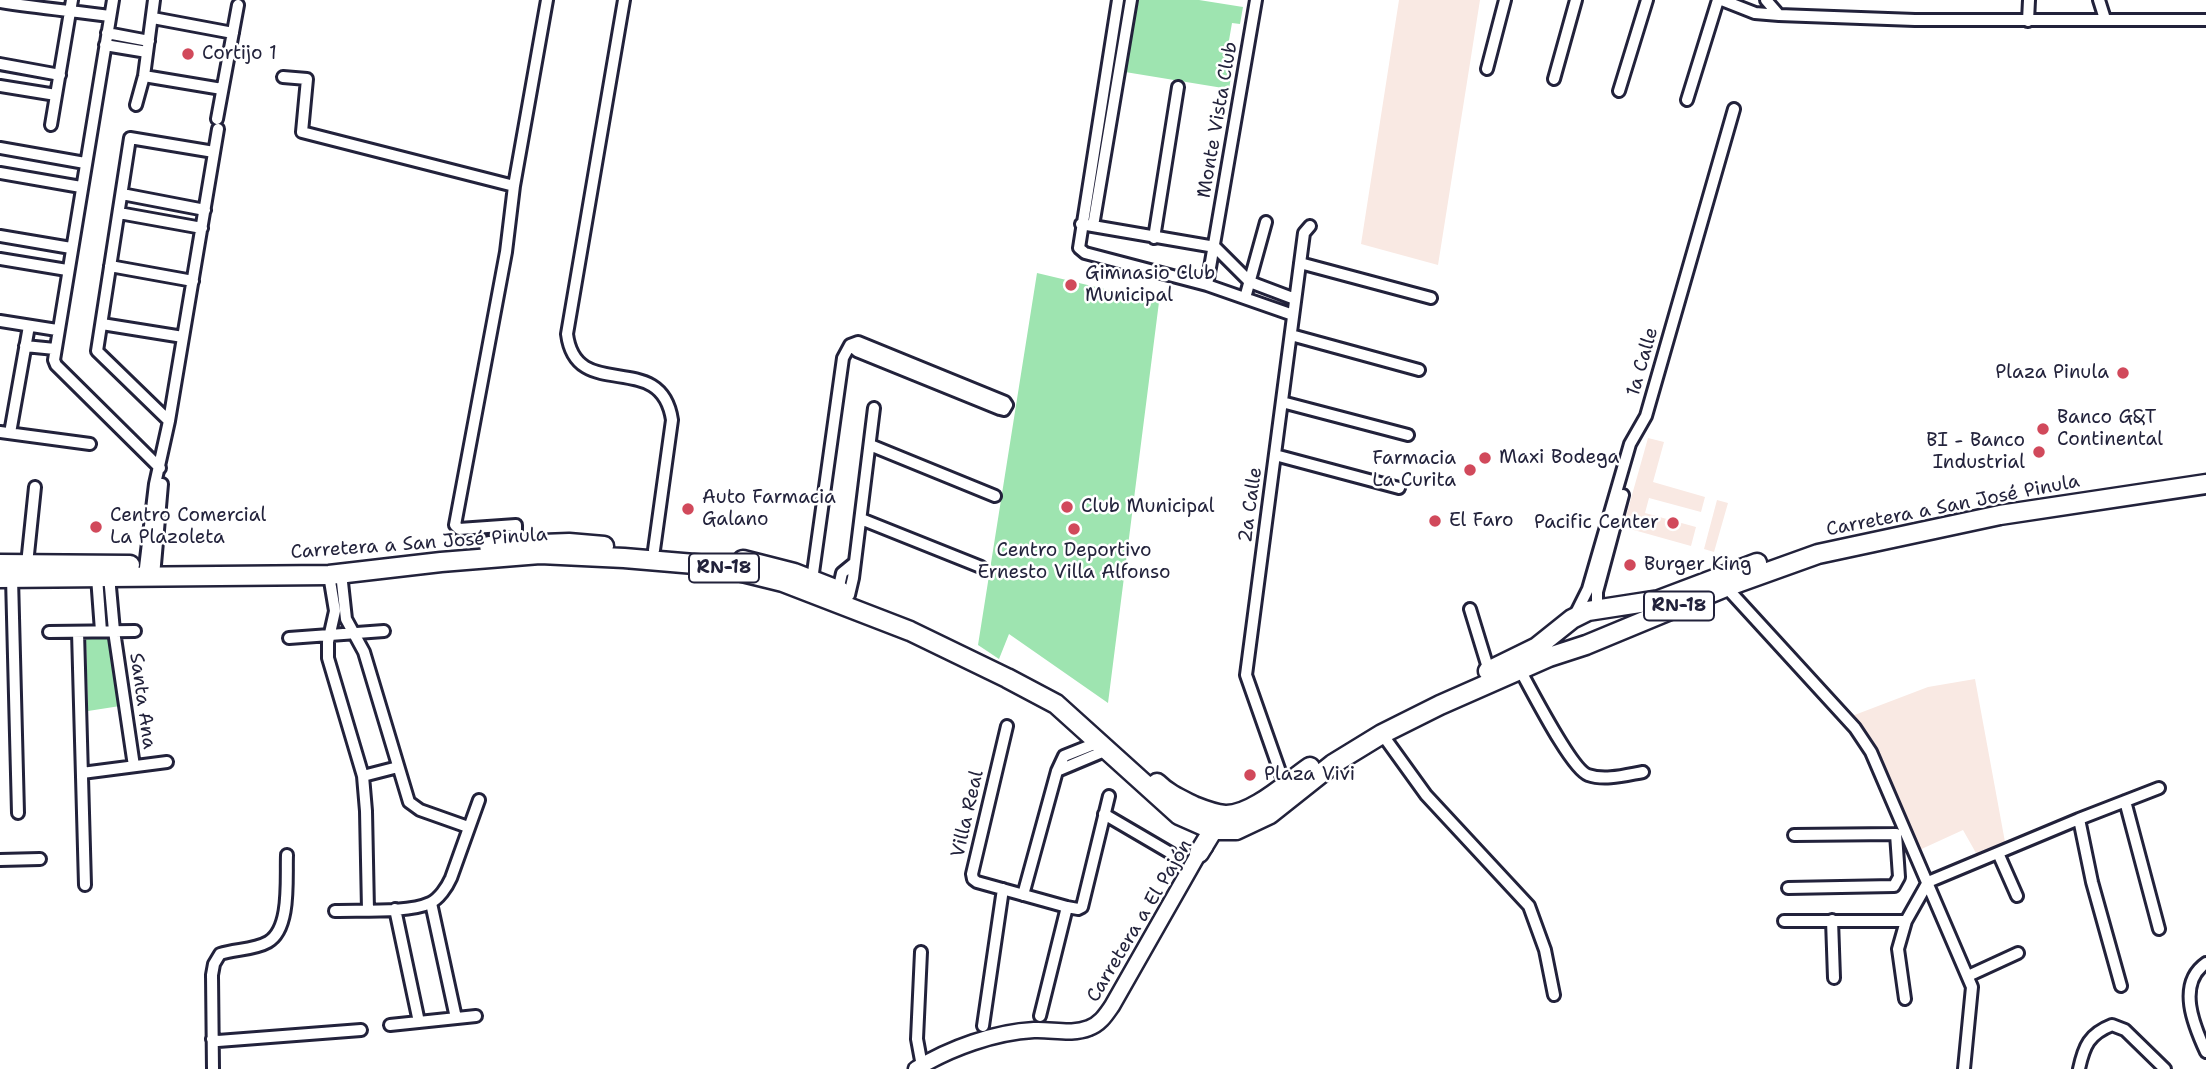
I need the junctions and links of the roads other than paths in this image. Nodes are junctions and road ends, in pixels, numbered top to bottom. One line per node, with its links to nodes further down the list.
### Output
1 (110, 0): 19 (street)
2 (154, 0): 20 (street)
3 (547, 0): 52 (street)
4 (624, 0): 106 (street)
5 (1118, 0): 28 (street)
6 (1132, 0): 30 (street)
7 (1256, 0): 65 (street, Monte Vista Club)
8 (1505, 0): 29 (street)
9 (1576, 0): 34 (street)
10 (1647, 0): 38 (street)
11 (1766, 0): 18 (street)
12 (2029, 0): 23 (street)
13 (2099, 0): 21 (street)
14 (0, 2): 16 (street)
15 (1719, 4): 18 (street); 42 (street)
16 (71, 5): 19 (street); 31 (street)
17 (238, 5): 24 (street)
18 (1779, 15): 23 (street)
19 (110, 16): 25 (street)
20 (153, 18): 24 (street); 26 (street)
21 (2105, 19): 22 (street); 23 (street)
22 (2206, 20)
23 (2028, 21)
24 (233, 33): 37 (street)
25 (106, 39): 26 (street); 49 (street)
26 (148, 46): 32 (street)
27 (0, 64): 31 (street)
28 (1106, 68): 30 (street); 58 (street)
29 (1488, 69)
30 (1119, 71): 59 (street)
31 (60, 75): 39 (street)
32 (144, 76): 37 (street); 43 (street)
33 (283, 76): 41 (street)
34 (1554, 79)
35 (0, 86): 39 (street)
36 (1178, 87): 63 (street)
37 (222, 89): 47 (street)
38 (1619, 90)
39 (56, 95): 45 (street)
40 (291, 96): 41 (street)
41 (305, 97): 52 (street)
42 (1686, 100)
43 (136, 105)
44 (1734, 108): 121 (street, 1a Calle)
45 (51, 125)
46 (0, 148): 48 (street)
47 (214, 152): 54 (street); 55 (street)
48 (46, 156): 49 (street); 51 (street)
49 (85, 163): 53 (street)
50 (0, 173): 51 (street)
51 (41, 180): 53 (street)
52 (514, 186): 105 (street)
53 (81, 187): 66 (street)
54 (122, 194): 55 (street); 56 (street)
55 (205, 210): 61 (street)
56 (119, 213): 61 (street); 70 (street)
57 (1266, 222): 73 (street)
58 (1081, 224): 59 (street); 74 (street)
59 (1093, 226): 63 (street)
60 (1310, 226): 69 (street, 2a Calle)
61 (202, 228): 72 (street)
62 (0, 236): 64 (street)
63 (1154, 237): 65 (street)
64 (30, 241): 66 (street); 68 (street)
65 (1215, 247): 73 (street); 74 (street, Monte Vista Club)
66 (71, 248): 71 (street)
67 (0, 259): 68 (street)
68 (27, 263): 71 (street)
69 (1300, 263): 76 (street); 77 (street, 2a Calle)
70 (110, 266): 72 (street); 80 (street)
71 (67, 270): 82 (street)
72 (193, 281): 83 (street)
73 (1250, 282): 75 (street); 77 (street)
74 (1207, 285): 75 (street)
75 (1245, 298): 78 (street)
76 (1431, 298)
77 (1296, 299): 78 (street, 2a Calle)
78 (1293, 315): 84 (street, 2a Calle)
79 (0, 321): 81 (street)
80 (102, 324): 83 (street); 91 (street)
81 (29, 326): 82 (street); 85 (street)
82 (57, 330): 86 (street)
83 (183, 337): 91 (street)
84 (1296, 337): 87 (street); 89 (street, 2a Calle)
85 (25, 346): 86 (street); 92 (street)
86 (55, 349): 97 (street)
87 (1419, 370)
88 (954, 386): 114 (street)
89 (1287, 404): 93 (street); 96 (street, 2a Calle)
90 (874, 408): 95 (street)
91 (169, 421): 97 (street)
92 (5, 433): 94 (street)
93 (1408, 435)
94 (90, 444)
95 (870, 445): 103 (street); 104 (street)
96 (1280, 457): 101 (street); 144 (street, 2a Calle)
97 (160, 468): 110 (street)
98 (2206, 473): 107 (main road, Carretera a San José Pinula / RN-18)
99 (2206, 484): 116 (main road, Carretera a San José Pinula / RN-18)
100 (35, 487): 108 (street)
101 (1399, 488)
102 (1623, 495): 119 (street)
103 (995, 496)
104 (861, 519): 109 (street); 115 (street)
105 (516, 544): 106 (main road, Carretera a San José Pinula / RN-18); 110 (main road, Carretera a San José Pinula / RN-18)
106 (654, 550): 114 (main road, Carretera a San José Pinula / RN-18)
107 (1795, 551): 116 (main road); 119 (main road, Carretera a San José Pinula / RN-18)
108 (27, 564): 110 (main road, Carretera a San José Pinula / RN-18); 111 (main road, Carretera a San José Pinula / RN-18)
109 (981, 567)
110 (149, 571): 112 (main road, Carretera a San José Pinula / RN-18); 113 (main road, Carretera a San José Pinula / RN-18)
111 (4, 573): 113 (main road, Carretera a San José Pinula / RN-18); 150 (street)
112 (335, 574): 128 (street); 130 (street); 137 (main road, Carretera a San José Pinula / RN-18)
113 (103, 577): 117 (street, Santa Ana); 118 (street)
114 (812, 580): 115 (main road, Carretera a San José Pinula / RN-18)
115 (845, 586): 147 (main road, Carretera a San José Pinula / RN-18)
116 (1726, 587): 129 (main road, Carretera a San José Pinula / RN-18); 164 (street)
117 (110, 596): 118 (street); 123 (street, Santa Ana)
118 (98, 597): 122 (street)
119 (1601, 608): 121 (main road, Carretera a San José Pinula / RN-18); 129 (main road)
120 (1470, 610): 134 (street)
121 (1572, 620): 132 (main road); 134 (main road, Carretera a San José Pinula / RN-18)
122 (101, 631): 123 (street, Santa Ana); 127 (street, Santa Ana)
123 (114, 631): 124 (street, Santa Ana); 139 (street, Santa Ana)
124 (135, 631)
125 (384, 631): 128 (street)
126 (50, 632): 127 (street, Santa Ana)
127 (78, 632): 142 (street)
128 (354, 633): 130 (street); 140 (street)
129 (1612, 634): 132 (main road, Carretera a San José Pinula / RN-18)
130 (330, 635): 131 (street); 143 (street)
131 (289, 638)
132 (1583, 646): 133 (main road, Carretera a San José Pinula / RN-18)
133 (1520, 670): 136 (main road, Carretera a San José Pinula / RN-18); 141 (street)
134 (1489, 671): 144 (main road, Carretera a San José Pinula / RN-18)
135 (1007, 726): 169 (street, Villa Real)
136 (1382, 734): 144 (main road, Carretera a San José Pinula / RN-18); 187 (street)
137 (1103, 746): 153 (main road, Carretera a San José Pinula / RN-18); 170 (street)
138 (167, 762): 139 (street)
139 (134, 766): 142 (street, Santa Ana)
140 (398, 767): 143 (street); 154 (street)
141 (1643, 772)
142 (82, 773): 167 (street)
143 (363, 776): 174 (street)
144 (1293, 784): 147 (main road, Carretera a San José Pinula / RN-18); 156 (main road, Carretera a San José Pinula / RN-18)
145 (2159, 788): 149 (street)
146 (1109, 796): 151 (street)
147 (1269, 797): 155 (main road)
148 (479, 800): 154 (street)
149 (2126, 801): 152 (street); 180 (street)
150 (19, 813)
151 (1104, 814): 161 (street); 173 (street)
152 (2078, 819): 159 (street); 186 (street)
153 (1188, 820): 155 (main road, Carretera a San José Pinula / RN-18); 158 (street, Carretera a El Pajón)
154 (468, 827): 172 (street)
155 (1213, 830): 156 (main road, Carretera a San José Pinula / RN-18); 158 (main road)
156 (1236, 830): 158 (street, Carretera a El Pajón)
157 (1794, 835): 165 (street)
158 (1200, 852): 198 (street, Carretera a El Pajón)
159 (1998, 853): 166 (street); 171 (street)
160 (287, 855): 196 (street)
161 (1174, 855)
162 (40, 859): 163 (street)
163 (0, 860)
164 (1919, 863): 165 (street); 166 (street)
165 (1898, 872): 168 (street)
166 (1928, 882): 179 (street); 184 (street)
167 (85, 885)
168 (1788, 888)
169 (1003, 889): 170 (street, Villa Real); 194 (street)
170 (1023, 895): 173 (street, Villa Real)
171 (2017, 896)
172 (431, 903): 175 (street); 191 (street)
173 (1068, 907): 190 (street)
174 (368, 909): 175 (street); 176 (street)
175 (395, 909): 192 (street)
176 (335, 911)
177 (1832, 920): 178 (street); 179 (street); 185 (street)
178 (1784, 921)
179 (1906, 921): 188 (street)
180 (2159, 929)
181 (921, 952): 198 (street)
182 (2018, 953): 184 (street)
183 (2206, 963): 197 (street)
184 (1968, 976): 200 (street)
185 (1834, 978)
186 (2121, 986)
187 (1554, 995)
188 (1905, 999)
189 (476, 1016): 191 (street)
190 (1040, 1016)
191 (456, 1018): 192 (street)
192 (419, 1022): 193 (street)
193 (390, 1025)
194 (983, 1026)
195 (361, 1030): 196 (street)
196 (212, 1040): 199 (street)
197 (2206, 1052)
198 (919, 1067)
199 (213, 1069)
200 (1964, 1069)
201 (2079, 1069): 202 (street)
202 (2165, 1069)

